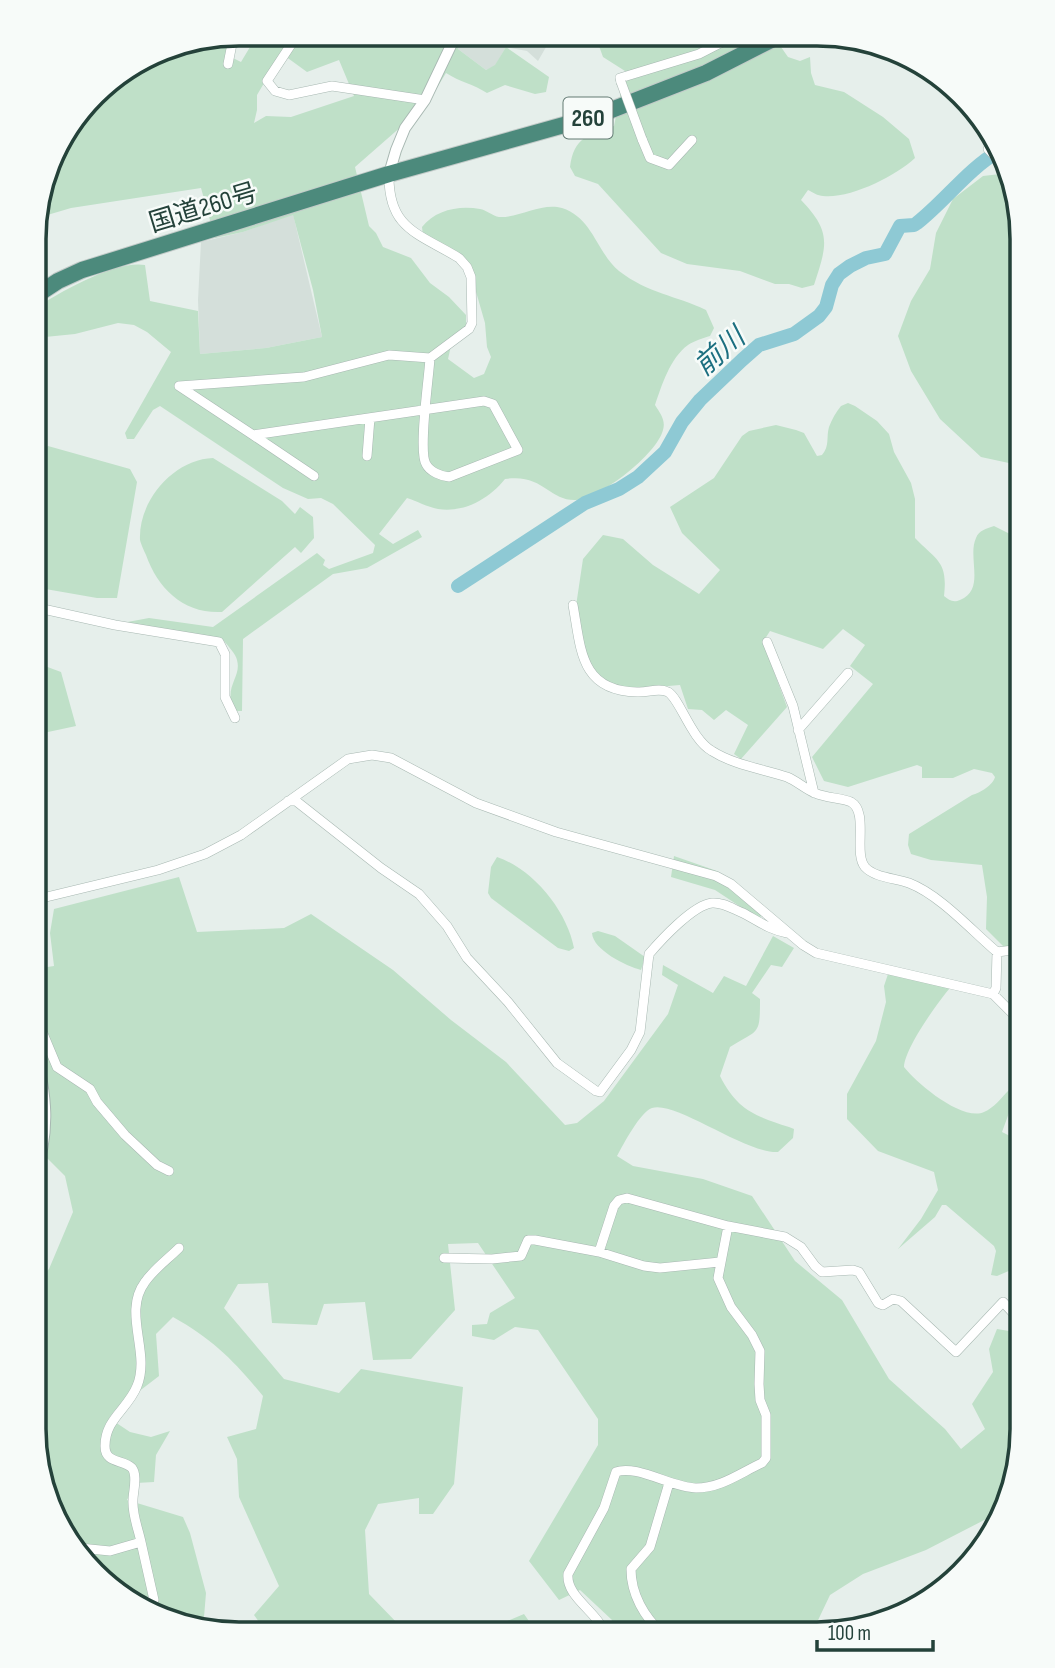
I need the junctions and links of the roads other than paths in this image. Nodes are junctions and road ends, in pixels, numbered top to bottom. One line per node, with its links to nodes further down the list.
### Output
1 (232, 46): 6 (street)
2 (290, 46): 7 (street)
3 (451, 46): 7 (street)
4 (715, 46): 8 (street, bridge)
5 (759, 46): 9 (highway, 260)
6 (228, 64)
7 (425, 100): 9 (street)
8 (692, 140)
9 (389, 174): 10 (highway, 国道260号 / 260); 11 (street)
10 (46, 289)
11 (430, 358): 12 (street); 14 (street)
12 (426, 410): 12 (street); 13 (street)
13 (370, 418): 14 (street); 15 (street)
14 (253, 435): 16 (street)
15 (367, 456)
16 (314, 476)
17 (573, 606): 23 (street)
18 (46, 610): 21 (street)
19 (767, 642): 22 (street)
20 (848, 673): 22 (street)
21 (235, 718)
22 (798, 730): 23 (street)
23 (814, 793): 28 (street)
24 (288, 801): 25 (street); 26 (street); 26 (street)
25 (46, 897)
26 (789, 934): 29 (street)
27 (1009, 950): 28 (street)
28 (996, 952): 29 (street)
29 (993, 994): 30 (street)
30 (1009, 1010)
31 (46, 1041): 34 (street)
32 (46, 1108): 33 (street)
33 (46, 1128)
34 (169, 1171)
35 (728, 1226): 37 (street); 39 (street); 40 (street)
36 (179, 1248): 42 (street)
37 (599, 1252): 38 (street); 39 (street)
38 (444, 1258)
39 (720, 1262): 41 (street)
40 (1009, 1309)
41 (669, 1483): 45 (street); 46 (street)
42 (141, 1542): 43 (street); 44 (street)
43 (86, 1548)
44 (150, 1601)
45 (599, 1622)
46 (652, 1622)

